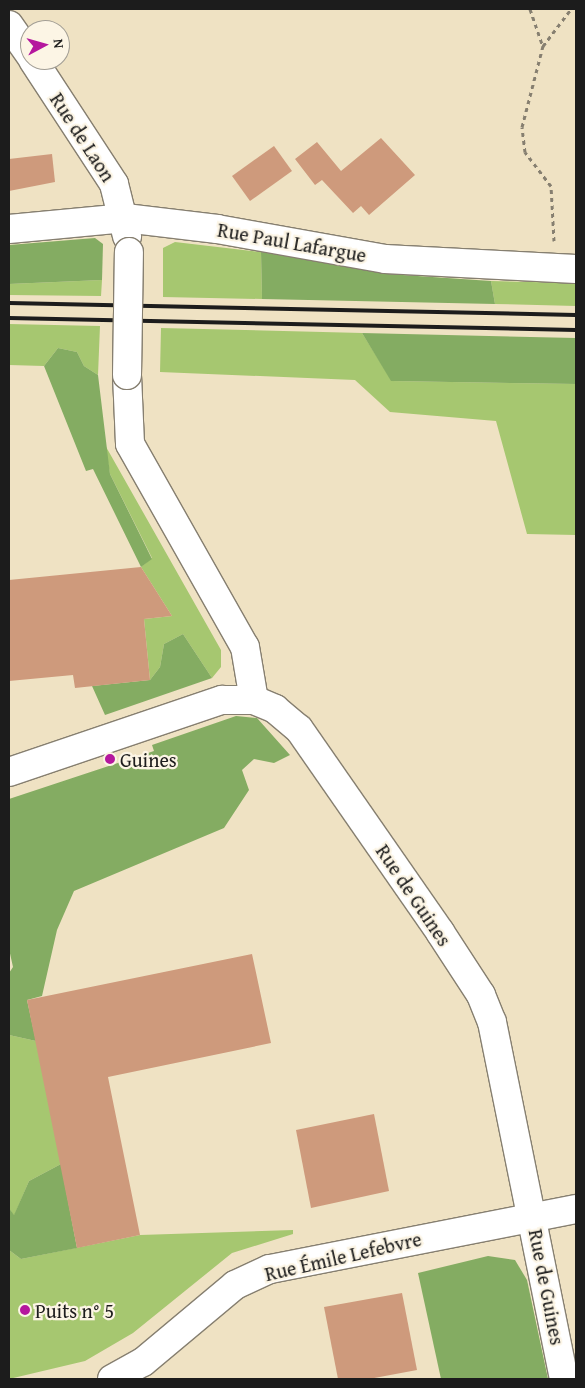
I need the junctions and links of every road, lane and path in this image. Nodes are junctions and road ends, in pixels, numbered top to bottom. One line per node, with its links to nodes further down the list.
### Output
1 (530, 9): 5 (path)
2 (571, 9): 5 (path)
3 (9, 26): 4 (street)
4 (20, 42)
5 (543, 46): 9 (path)
6 (40, 70): 7 (street, Rue de Laon)
7 (125, 218): 8 (street, Rue Paul Lafargue); 9 (street, Rue Paul Lafargue); 10 (street, Rue de Laon, bridge)
8 (9, 229)
9 (565, 269)
10 (254, 700): 11 (street, Rue de Guines); 13 (street, Rue de Guines)
11 (9, 772)
12 (576, 1209): 13 (street, Rue Émile Lefebvre)
13 (534, 1216): 14 (street, Rue Émile Lefebvre); 15 (street, Rue de Guines)
14 (112, 1379)
15 (564, 1379)

